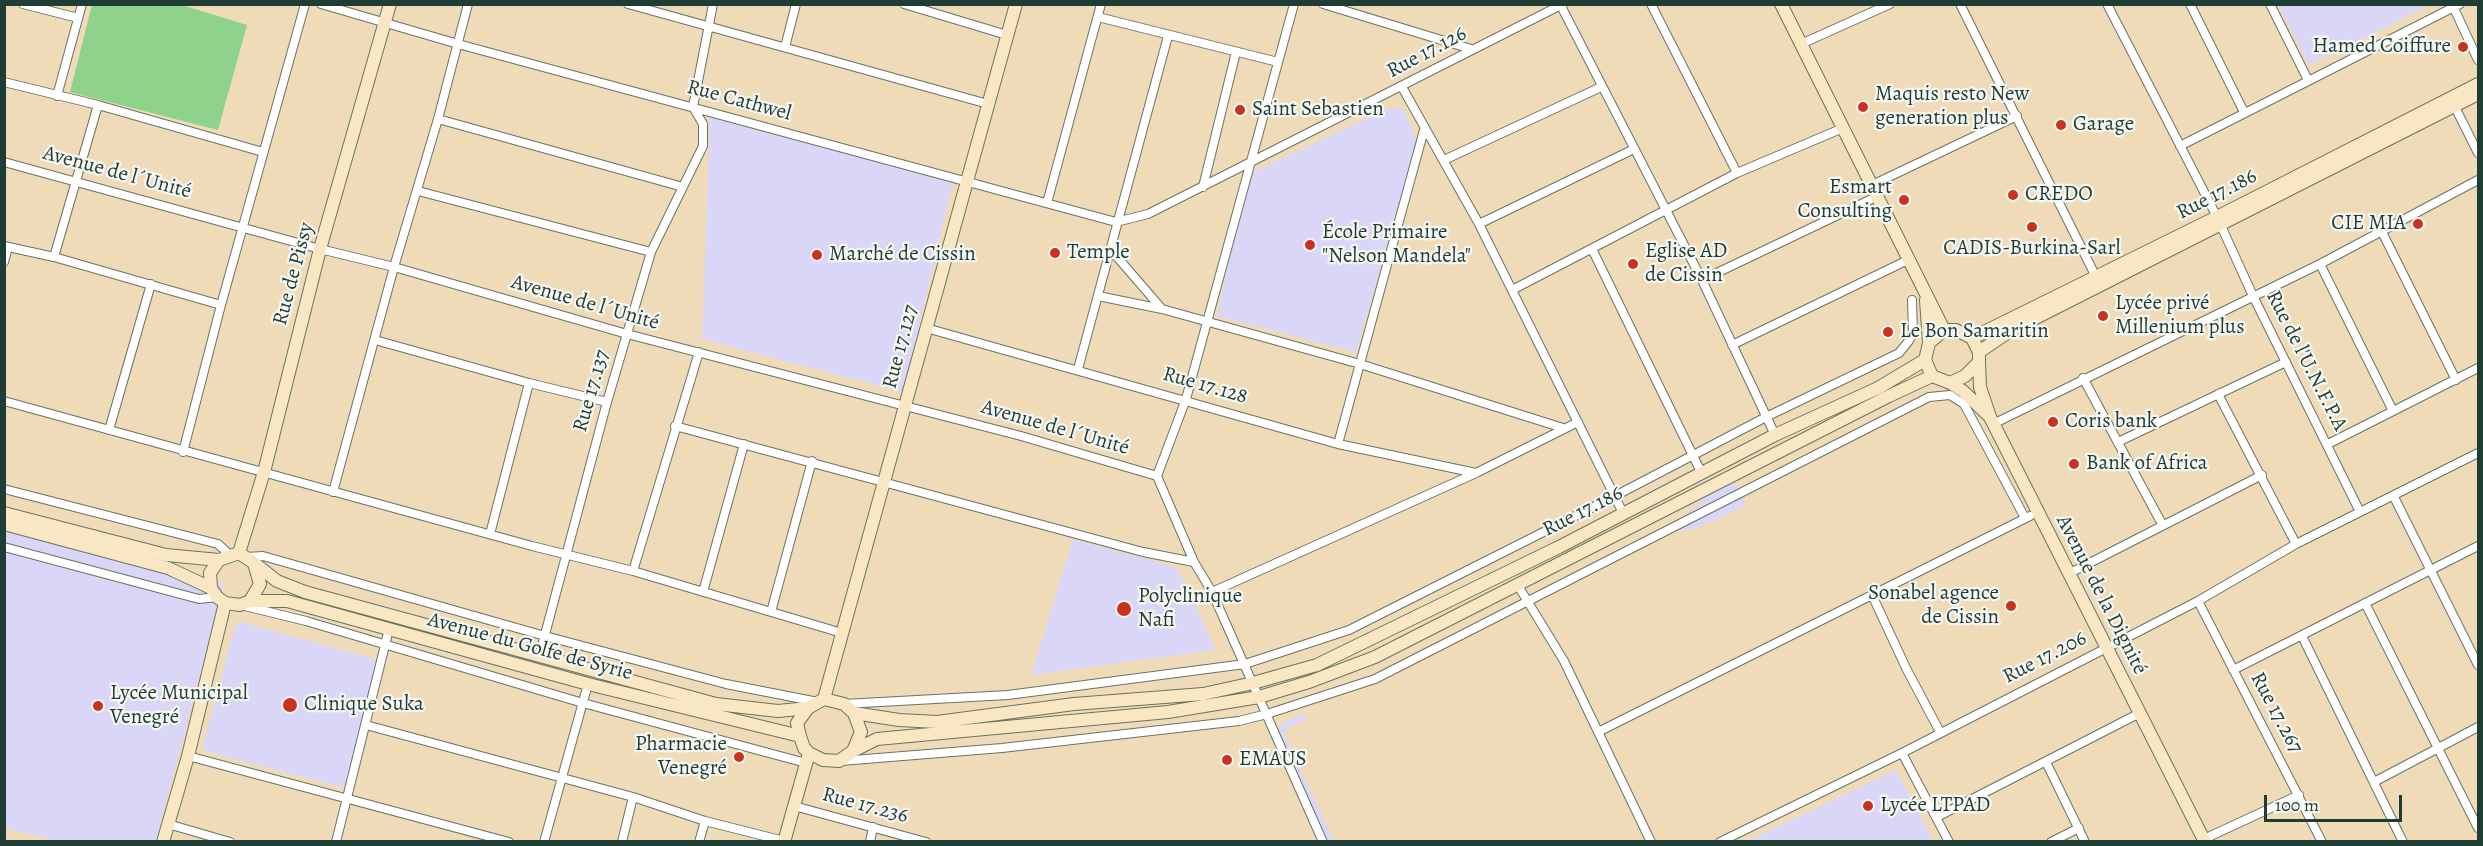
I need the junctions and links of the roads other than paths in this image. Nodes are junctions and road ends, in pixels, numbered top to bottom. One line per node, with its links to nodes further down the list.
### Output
1 (23, 4): 26 (street)
2 (82, 4): 26 (street)
3 (305, 4): 56 (street)
4 (321, 4): 27 (street, Rue Cathwel)
5 (390, 4): 27 (main road, Rue de Pissy)
6 (468, 4): 31 (street)
7 (713, 4): 28 (street, Rue 17.137)
8 (796, 4): 33 (street)
9 (904, 4): 24 (street)
10 (1016, 4): 29 (main road, Rue 17.127)
11 (1101, 4): 25 (street)
12 (1294, 4): 37 (street)
13 (1323, 4): 34 (street)
14 (1651, 4): 61 (street)
15 (1781, 4): 32 (main road)
16 (1890, 4): 32 (street)
17 (1959, 4): 50 (street)
18 (2107, 4): 54 (street, Rue de l'U.N.F.P.A)
19 (2190, 4): 49 (street)
20 (2270, 4): 38 (street)
21 (633, 5): 28 (street)
22 (1561, 5): 34 (street, Rue 17.126); 42 (street)
23 (2455, 5): 36 (street); 38 (street)
24 (929, 8): 29 (street)
25 (1098, 17): 30 (street); 69 (street)
26 (78, 18): 44 (street)
27 (385, 24): 31 (street, Rue Cathwel); 78 (main road, Rue de Pissy)
28 (707, 26): 33 (street); 47 (street, Rue 17.137)
29 (1007, 35): 46 (main road, Rue 17.127)
30 (1168, 36): 35 (street); 73 (street)
31 (458, 44): 47 (street, Rue Cathwel); 51 (street)
32 (1801, 44): 52 (main road)
33 (785, 46): 46 (street)
34 (1471, 49): 41 (street, Rue 17.126)
35 (1236, 52): 37 (street); 66 (street)
36 (2478, 60)
37 (1278, 62): 60 (street)
38 (2308, 80): 49 (street)
39 (4, 82): 44 (street)
40 (2478, 84): 72 (main road, Rue 17.186)
41 (1402, 87): 53 (street); 60 (street, Rue 17.126)
42 (1601, 87): 55 (street); 58 (street)
43 (2478, 94): 48 (main road)
44 (57, 96): 45 (street)
45 (98, 105): 56 (street); 62 (street)
46 (988, 105): 64 (main road, Rue 17.127)
47 (693, 107): 64 (street, Rue Cathwel); 65 (street, Rue 17.137)
48 (2455, 107): 57 (street); 72 (main road)
49 (2244, 112): 54 (street)
50 (2017, 116): 67 (street); 87 (street)
51 (438, 119): 65 (street); 68 (street)
52 (1843, 128): 61 (street); 67 (main road)
53 (1424, 130): 58 (street); 109 (street)
54 (2180, 146): 72 (street, Rue de l'U.N.F.P.A)
55 (1634, 149): 70 (street); 74 (street)
56 (263, 152): 75 (street)
57 (2478, 153)
58 (1444, 160): 74 (street)
59 (4, 162): 62 (street, Avenue de l´Unité)
60 (1250, 163): 66 (street, Rue 17.126); 97 (street)
61 (1737, 173): 70 (street)
62 (74, 180): 75 (street, Avenue de l´Unité); 82 (street)
63 (2478, 180): 76 (street)
64 (967, 181): 69 (street, Rue Cathwel); 98 (main road, Rue 17.127)
65 (683, 187): 81 (street, Rue 17.137)
66 (1203, 187): 71 (street, Rue 17.126)
67 (1875, 190): 83 (main road); 88 (street)
68 (418, 191): 81 (street); 86 (street)
69 (1047, 203): 73 (street, Rue Cathwel)
70 (1666, 211): 79 (street); 88 (street)
71 (1148, 214): 73 (street, Rue Cathwel)
72 (2219, 221): 87 (main road, Rue 17.186); 93 (street, Rue de l'U.N.F.P.A); 106 (main road)
73 (1116, 222): 80 (street)
74 (1479, 225): 90 (street)
75 (243, 226): 78 (street, Avenue de l´Unité); 95 (street)
76 (2382, 232): 85 (street); 114 (street)
77 (6, 247): 82 (street); 84 (street)
78 (320, 249): 86 (street, Avenue de l´Unité); 138 (main road, Rue de Pissy)
79 (1592, 249): 90 (street); 136 (street)
80 (1112, 250): 92 (street); 96 (street)
81 (651, 252): 100 (street, Rue 17.137)
82 (54, 257): 89 (street)
83 (1910, 259): 91 (main road); 104 (street)
84 (4, 262)
85 (2320, 264): 93 (street); 122 (street)
86 (394, 267): 100 (street, Avenue de l´Unité); 102 (street)
87 (2096, 277): 101 (main road, Rue 17.186)
88 (1702, 279): 104 (street)
89 (151, 284): 95 (street); 128 (street)
90 (1512, 290): 125 (street)
91 (1926, 293): 99 (main road); 103 (main road)
92 (1098, 296): 96 (street); 111 (street)
93 (2253, 296): 108 (street, Rue de l'U.N.F.P.A); 113 (street)
94 (1912, 300): 123 (street)
95 (221, 305): 134 (street)
96 (1162, 309): 97 (street)
97 (1206, 322): 109 (street); 118 (street)
98 (926, 328): 111 (street, Rue 17.128); 121 (main road, Rue 17.127)
99 (1944, 330): 101 (main road); 103 (main road)
100 (627, 334): 105 (street, Avenue de l´Unité); 120 (street, Rue 17.137)
101 (1972, 338): 106 (main road)
102 (375, 340): 115 (street); 145 (street)
103 (1929, 343): 107 (main road)
104 (1732, 345): 123 (street)
105 (699, 352): 121 (street, Avenue de l´Unité); 126 (street)
106 (1979, 357): 116 (main road); 124 (main road, Avenue de la Dignité)
107 (1924, 360): 112 (main road); 129 (main road, Rue 17.186)
108 (2286, 362): 117 (street); 133 (street, Rue de l'U.N.F.P.A)
109 (1360, 364): 127 (street); 132 (street)
110 (2478, 368): 114 (street)
111 (1078, 369): 118 (street, Rue 17.128)
112 (1932, 376): 116 (main road); 165 (main road)
113 (2083, 378): 124 (street); 130 (street)
114 (2456, 380): 122 (street)
115 (529, 383): 120 (street); 154 (street)
116 (1950, 383): 124 (main road)
117 (2218, 394): 130 (street); 141 (street)
118 (1186, 399): 132 (street, Rue 17.128); 142 (street)
119 (4, 401): 128 (street)
120 (607, 402): 158 (street, Rue 17.137)
121 (905, 406): 142 (street, Avenue de l´Unité); 143 (main road, Rue 17.127)
122 (2393, 411): 133 (street)
123 (1766, 417): 129 (street); 136 (street)
124 (1991, 420): 151 (main road, Avenue de la Dignité)
125 (1578, 422): 127 (street); 146 (street)
126 (675, 426): 131 (street); 163 (street)
127 (1563, 428): 139 (street)
128 (109, 430): 134 (street)
129 (1775, 435): 140 (main road, Rue 17.186)
130 (2118, 442): 153 (street)
131 (744, 444): 137 (street); 166 (street)
132 (1338, 444): 139 (street, Rue 17.128)
133 (2328, 444): 148 (street, Rue de l'U.N.F.P.A)
134 (183, 452): 138 (street)
135 (2478, 453): 147 (street, Rue 17.206)
136 (1692, 456): 140 (street); 146 (street)
137 (812, 461): 143 (street); 174 (street)
138 (264, 472): 145 (street); 159 (main road, Rue de Pissy)
139 (1476, 473): 167 (street)
140 (1702, 474): 150 (main road, Rue 17.186)
141 (2262, 475): 153 (street); 155 (street)
142 (1157, 476): 161 (street)
143 (883, 480): 161 (street); 176 (main road, Rue 17.127)
144 (4, 489): 159 (street)
145 (333, 492): 154 (street)
146 (1615, 496): 150 (street); 182 (street)
147 (2394, 497): 148 (street, Rue 17.206); 162 (street)
148 (2360, 512): 155 (street, Rue 17.206)
149 (4, 513): 160 (main road)
150 (1623, 513): 185 (main road, Rue 17.186)
151 (2031, 515): 164 (main road, Avenue de la Dignité); 168 (street); 170 (street)
152 (4, 524): 169 (main road)
153 (2162, 524): 164 (street)
154 (490, 534): 158 (street)
155 (2296, 544): 171 (street, Rue 17.206)
156 (2478, 546): 162 (street)
157 (4, 547): 169 (street)
158 (567, 555): 163 (street); 177 (street, Rue 17.137)
159 (243, 558): 160 (main road); 172 (main road); 177 (street); 181 (main road)
160 (219, 560): 169 (main road)
161 (1194, 562): 167 (street)
162 (2431, 569): 173 (street); 183 (street)
163 (633, 571): 166 (street)
164 (2068, 574): 180 (main road, Avenue de la Dignité)
165 (1517, 584): 170 (street); 187 (main road)
166 (703, 592): 174 (street)
167 (1212, 592): 182 (street)
168 (1872, 595): 196 (street); 197 (street)
169 (218, 596): 172 (main road); 202 (main road)
170 (1525, 601): 193 (street); 196 (street)
171 (2198, 601): 180 (street, Rue 17.206); 184 (street, Rue 17.267)
172 (245, 603): 175 (main road, Avenue du Golfe de Syrie); 179 (street)
173 (2365, 603): 178 (street); 199 (street)
174 (771, 612): 176 (street)
175 (389, 628): 179 (street); 186 (main road, Avenue du Golfe de Syrie)
176 (842, 633): 189 (main road, Rue 17.127)
177 (545, 636): 181 (street, Rue 17.137); 189 (street)
178 (2302, 636): 184 (street); 207 (street)
179 (385, 645): 188 (street); 194 (street)
180 (2106, 647): 191 (main road, Avenue de la Dignité); 197 (street, Rue 17.206)
181 (539, 657): 189 (main road)
182 (1245, 664): 185 (street); 190 (street)
183 (2478, 665)
184 (2233, 670): 208 (street, Rue 17.267)
185 (1253, 683): 187 (street); 192 (main road, Rue 17.186)
186 (588, 684): 188 (street); 198 (main road, Avenue du Golfe de Syrie)
187 (1259, 697): 193 (street); 200 (main road)
188 (583, 703): 203 (street); 206 (street)
189 (817, 703): 190 (main road); 198 (main road)
190 (844, 704): 192 (main road)
191 (2140, 712): 205 (street); 218 (main road, Avenue de la Dignité)
192 (854, 713): 200 (main road)
193 (1267, 714): 204 (street); 229 (street)
194 (366, 725): 206 (street); 210 (street)
195 (2478, 727): 199 (street)
196 (1598, 732): 230 (street)
197 (1940, 732): 201 (street, Rue 17.206)
198 (800, 736): 203 (main road)
199 (2439, 748): 207 (street); 217 (street)
200 (853, 751): 204 (main road)
201 (1902, 753): 212 (street); 231 (street, Rue 17.206)
202 (188, 756): 210 (street); 214 (main road)
203 (807, 758): 204 (main road); 211 (main road)
204 (839, 761)
205 (2046, 762): 212 (street); 216 (street)
206 (562, 778): 209 (street); 224 (street)
207 (2374, 782): 236 (street)
208 (2299, 795): 218 (street); 235 (street, Rue 17.267)
209 (633, 797): 213 (street); 225 (street)
210 (349, 798): 222 (street); 223 (street)
211 (794, 806): 215 (street, Rue 17.236); 219 (main road)
212 (1937, 817): 232 (street)
213 (705, 821): 219 (street); 226 (street)
214 (168, 824): 220 (main road); 221 (street)
215 (873, 827): 227 (street); 228 (street, Rue 17.236)
216 (2079, 828): 233 (street); 234 (street)
217 (2478, 828)
218 (2205, 840)
219 (784, 841)
220 (163, 842)
221 (230, 842)
222 (336, 842)
223 (509, 842)
224 (543, 842)
225 (621, 842)
226 (699, 842)
227 (870, 842)
228 (926, 842)
229 (1323, 842)
230 (1651, 842)
231 (1720, 842)
232 (1949, 842)
233 (2051, 842)
234 (2085, 842)
235 (2322, 842)
236 (2403, 842)

